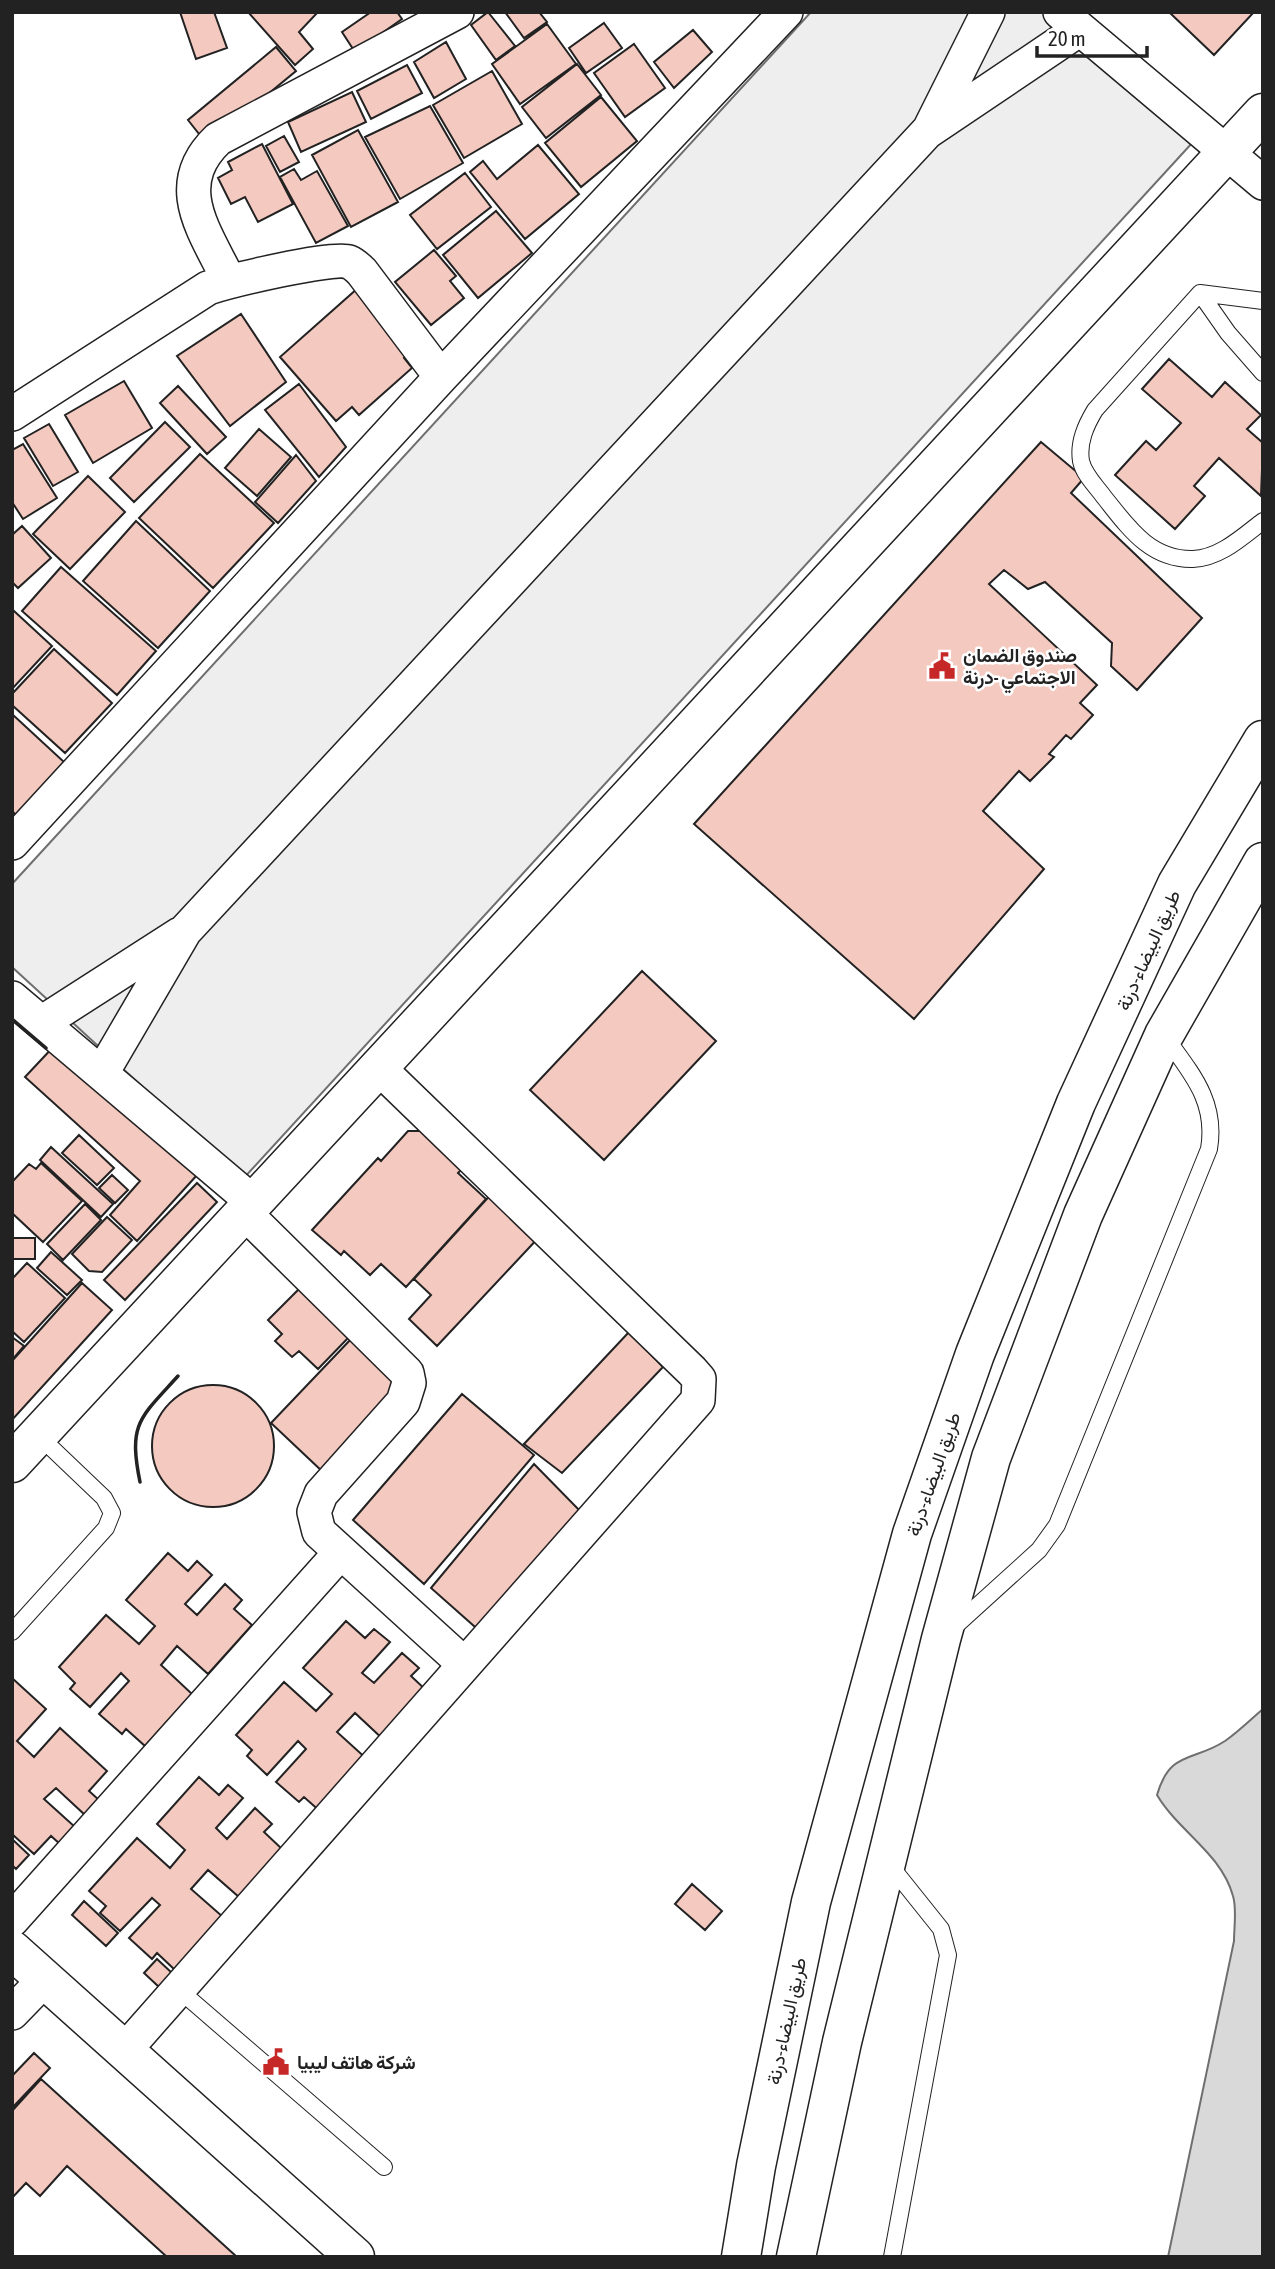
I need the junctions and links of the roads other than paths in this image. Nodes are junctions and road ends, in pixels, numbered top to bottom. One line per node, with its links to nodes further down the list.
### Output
1 (457, 12): 9 (street)
2 (786, 12): 13 (street)
3 (988, 12): 6 (street)
4 (1070, 21): 6 (street); 7 (street)
5 (1263, 113): 7 (main road)
6 (928, 132): 19 (street)
7 (1226, 153): 8 (street); 23 (main road)
8 (1263, 183)
9 (229, 281): 13 (street); 14 (street)
10 (1200, 293): 11 (lane); 12 (lane); 15 (lane)
11 (1263, 301)
12 (1263, 373)
13 (441, 377): 17 (street)
14 (12, 414)
15 (1263, 521)
16 (1263, 740): 41 (main road, طريق البيضاء-درنة)
17 (12, 842)
18 (1263, 862): 22 (main road)
19 (185, 931): 21 (street); 24 (street)
20 (12, 998): 21 (street)
21 (43, 1023): 24 (street)
22 (1164, 1035): 30 (main road); 30 (lane)
23 (379, 1068): 25 (main road); 31 (street)
24 (102, 1073): 25 (street)
25 (250, 1208): 26 (main road); 28 (street)
26 (38, 1435): 27 (main road); 29 (lane)
27 (12, 1463)
28 (340, 1553): 31 (street); 33 (street)
29 (12, 1632)
30 (941, 1639): 32 (main road)
31 (464, 1664): 36 (street)
32 (886, 1861): 42 (main road); 43 (lane)
33 (12, 1920)
34 (12, 1950): 35 (main road)
35 (45, 1979): 37 (street); 38 (main road)
36 (178, 1989): 38 (street); 39 (lane)
37 (12, 2013)
38 (125, 2050): 40 (main road)
39 (384, 2167)
40 (355, 2257)
41 (741, 2257)
42 (796, 2257)
43 (892, 2257)

